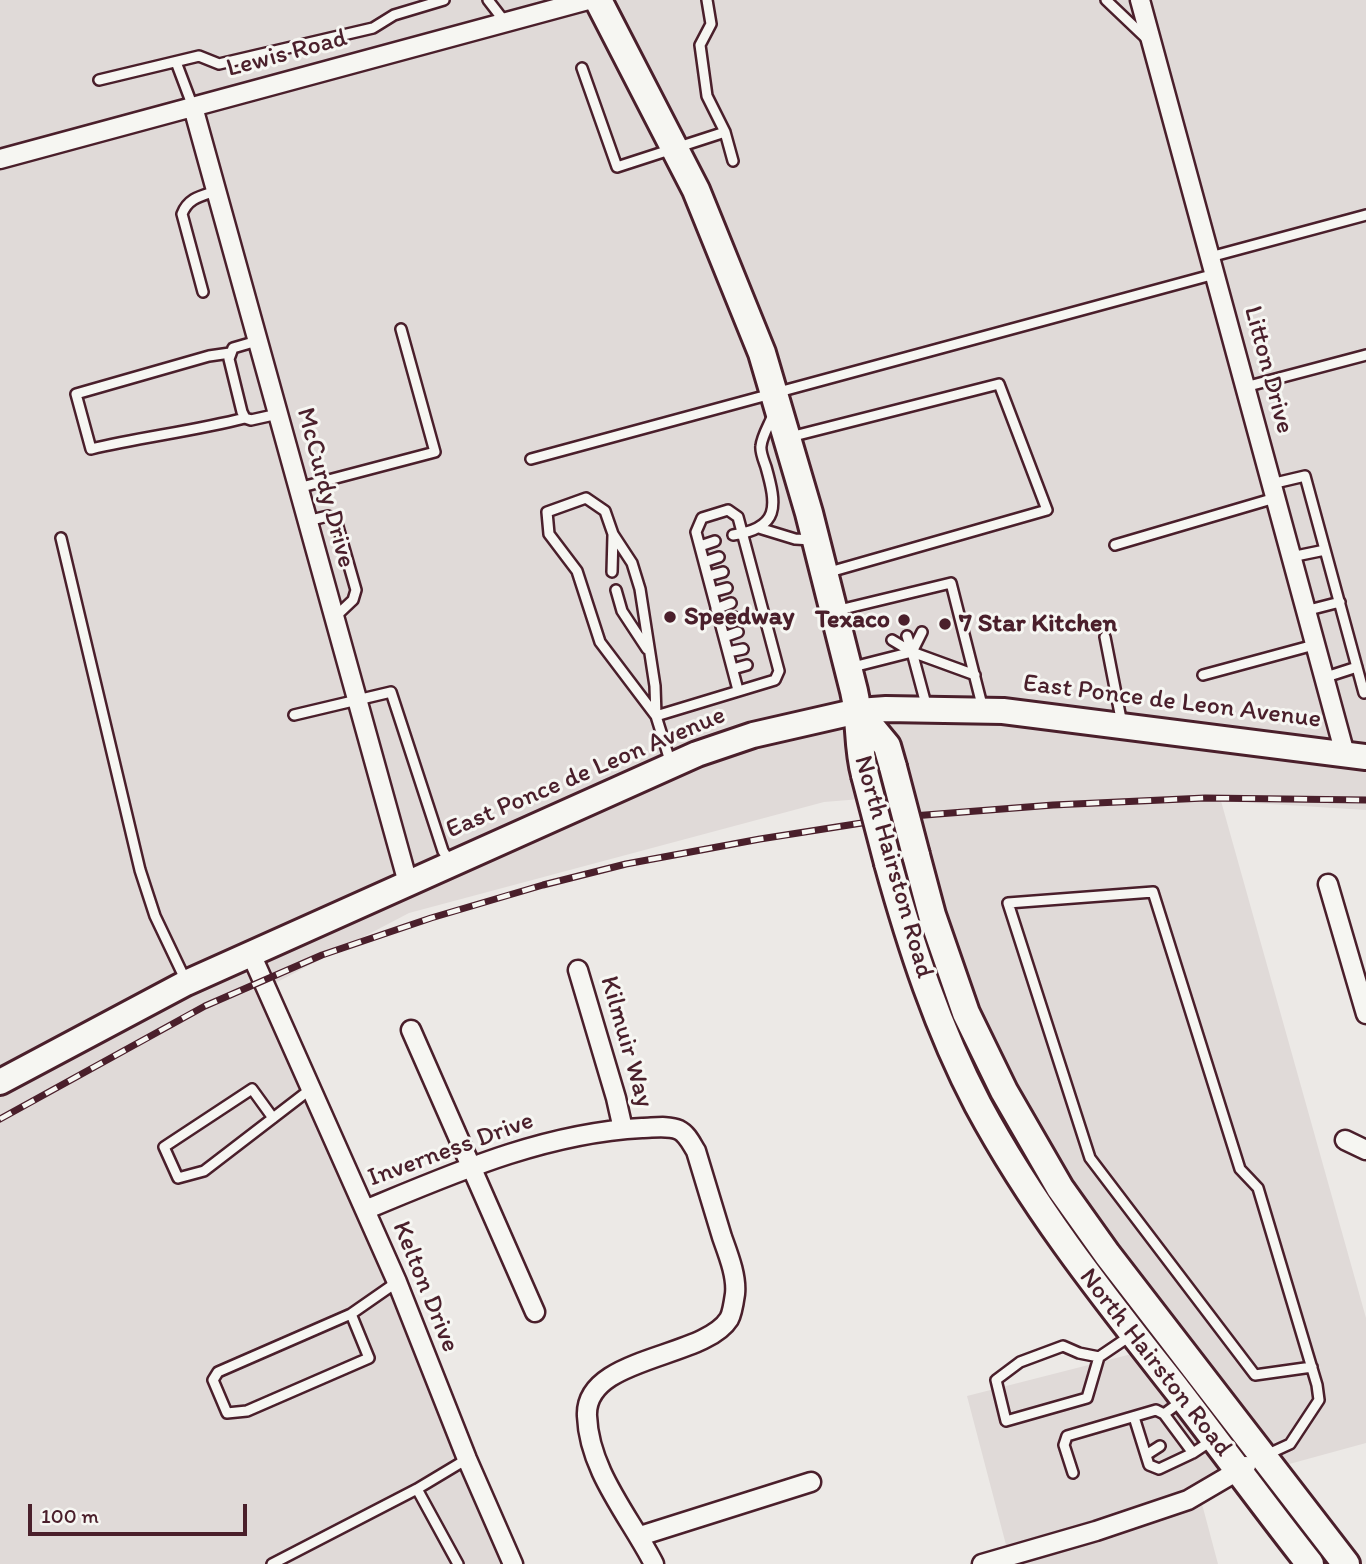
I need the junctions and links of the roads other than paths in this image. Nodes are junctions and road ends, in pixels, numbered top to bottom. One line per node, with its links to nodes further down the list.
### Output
1 (444, 0): 10 (lane)
2 (488, 0): 8 (lane)
3 (588, 0): 8 (street, Lewis Road)
4 (598, 0): 15 (main road)
5 (707, 0): 14 (lane)
6 (1106, 0): 9 (lane)
7 (1140, 0): 9 (street, Litton Drive)
8 (505, 22): 13 (street, Lewis Road)
9 (1153, 45): 20 (street, Litton Drive)
10 (176, 62): 12 (lane); 13 (lane)
11 (582, 68): 15 (lane)
12 (99, 80)
13 (193, 107): 16 (street, Lewis Road); 18 (street, McCurdy Drive)
14 (724, 132): 15 (lane); 17 (lane)
15 (675, 149): 27 (main road)
16 (0, 159)
17 (733, 161)
18 (216, 191): 21 (lane); 23 (street, McCurdy Drive)
19 (1366, 215): 20 (lane)
20 (1212, 266): 26 (street, Litton Drive); 27 (lane)
21 (203, 292)
22 (401, 329): 32 (lane)
23 (257, 341): 24 (lane); 28 (street, McCurdy Drive)
24 (230, 353): 29 (lane); 29 (lane)
25 (1366, 355): 26 (lane)
26 (1245, 387): 33 (street, Litton Drive)
27 (776, 399): 30 (main road); 31 (lane); 35 (lane)
28 (278, 414): 29 (lane); 32 (street, McCurdy Drive)
29 (245, 418)
30 (787, 437): 40 (main road); 49 (lane)
31 (531, 459)
32 (298, 488): 34 (street, McCurdy Drive)
33 (1273, 491): 41 (lane); 43 (lane); 45 (street, Litton Drive)
34 (307, 521): 63 (street, McCurdy Drive); 63 (lane)
35 (759, 528): 37 (lane); 40 (lane)
36 (612, 534): 47 (lane); 75 (lane); 90 (lane)
37 (738, 534): 42 (lane); 83 (lane)
38 (61, 538): 99 (lane)
39 (715, 541): 42 (lane)
40 (816, 541): 49 (main road)
41 (1115, 545)
42 (699, 546): 46 (lane)
43 (1325, 550): 45 (lane); 56 (lane)
44 (719, 557): 46 (lane)
45 (1291, 557): 61 (street, Litton Drive)
46 (704, 562): 50 (lane)
47 (612, 572)
48 (723, 572): 50 (lane)
49 (824, 573): 60 (main road)
50 (708, 576): 53 (lane)
51 (727, 588): 53 (lane)
52 (616, 590): 75 (lane)
53 (712, 592): 59 (lane)
54 (897, 600): 55 (lane); 58 (lane); 60 (lane); 80 (lane)
55 (914, 600)
56 (1340, 602): 61 (lane); 77 (lane)
57 (731, 603): 59 (lane)
58 (883, 608)
59 (716, 609): 64 (lane)
60 (834, 611): 78 (main road)
61 (1305, 611): 71 (street, Litton Drive)
62 (734, 617): 64 (lane)
63 (333, 618): 85 (street, McCurdy Drive)
64 (720, 620): 68 (lane)
65 (738, 632): 68 (lane)
66 (922, 632): 74 (lane)
67 (907, 636): 74 (lane)
68 (724, 637): 73 (lane)
69 (1105, 637): 91 (lane)
70 (892, 640): 74 (lane)
71 (1314, 645): 81 (lane); 82 (street, Litton Drive)
72 (743, 649): 73 (lane)
73 (728, 652): 79 (lane)
74 (912, 652): 78 (lane); 80 (lane); 86 (lane)
75 (650, 654): 90 (lane)
76 (747, 665): 79 (lane)
77 (1357, 667): 82 (lane); 84 (lane)
78 (848, 668): 87 (main road)
79 (733, 669): 83 (lane)
80 (975, 675): 88 (lane)
81 (1203, 675)
82 (1324, 678): 92 (street, Litton Drive)
83 (738, 690): 90 (lane)
84 (1364, 693)
85 (356, 701): 89 (lane); 94 (lane); 95 (street, McCurdy Drive)
86 (927, 710): 87 (main road, East Ponce de Leon Avenue); 88 (main road, East Ponce de Leon Avenue)
87 (858, 711): 93 (main road, East Ponce de Leon Avenue); 113 (main road, North Hairston Road, bridge); 121 (main road, North Hairston Road, bridge)
88 (984, 711): 91 (main road, East Ponce de Leon Avenue)
89 (294, 716)
90 (656, 716): 93 (lane)
91 (1122, 726): 92 (main road, East Ponce de Leon Avenue)
92 (1355, 755)
93 (671, 765): 94 (main road, East Ponce de Leon Avenue)
94 (451, 863): 95 (main road, East Ponce de Leon Avenue)
95 (408, 883): 97 (main road, East Ponce de Leon Avenue)
96 (1328, 884): 100 (street)
97 (251, 954): 99 (main road, East Ponce de Leon Avenue); 103 (street, Kelton Drive)
98 (578, 970): 105 (street, Kilmuir Way)
99 (186, 983): 102 (main road, East Ponce de Leon Avenue)
100 (1366, 1014)
101 (411, 1030): 108 (street)
102 (0, 1082)
103 (312, 1088): 104 (lane); 109 (street, Kelton Drive)
104 (273, 1118): 104 (lane)
105 (623, 1129): 108 (street, Inverness Drive); 127 (street, Inverness Drive)
106 (1345, 1140): 107 (street)
107 (1366, 1150)
108 (470, 1167): 109 (street, Inverness Drive); 111 (street)
109 (365, 1210): 110 (street, Kelton Drive)
110 (397, 1282): 112 (lane); 122 (street, Kelton Drive)
111 (535, 1311)
112 (351, 1314): 112 (lane)
113 (1133, 1334): 114 (lane); 116 (main road, North Hairston Road)
114 (1099, 1357): 114 (lane)
115 (1312, 1367): 115 (lane); 121 (lane)
116 (1174, 1407): 117 (lane); 119 (main road, North Hairston Road); 119 (lane)
117 (1133, 1417): 120 (lane); 124 (lane)
118 (1160, 1446): 120 (lane)
119 (1204, 1446): 120 (lane); 123 (main road, North Hairston Road)
120 (1146, 1455)
121 (1261, 1457): 123 (street); 135 (main road, North Hairston Road)
122 (467, 1459): 126 (lane); 131 (street, Kelton Drive)
123 (1238, 1471): 128 (street); 134 (main road, North Hairston Road)
124 (1073, 1473)
125 (811, 1482): 127 (street)
126 (417, 1489): 129 (lane); 130 (lane)
127 (640, 1536): 132 (street, Inverness Drive)
128 (1018, 1559): 133 (street)
129 (272, 1564)
130 (458, 1564)
131 (513, 1564)
132 (654, 1564)
133 (982, 1564)
134 (1310, 1564)
135 (1346, 1564)

